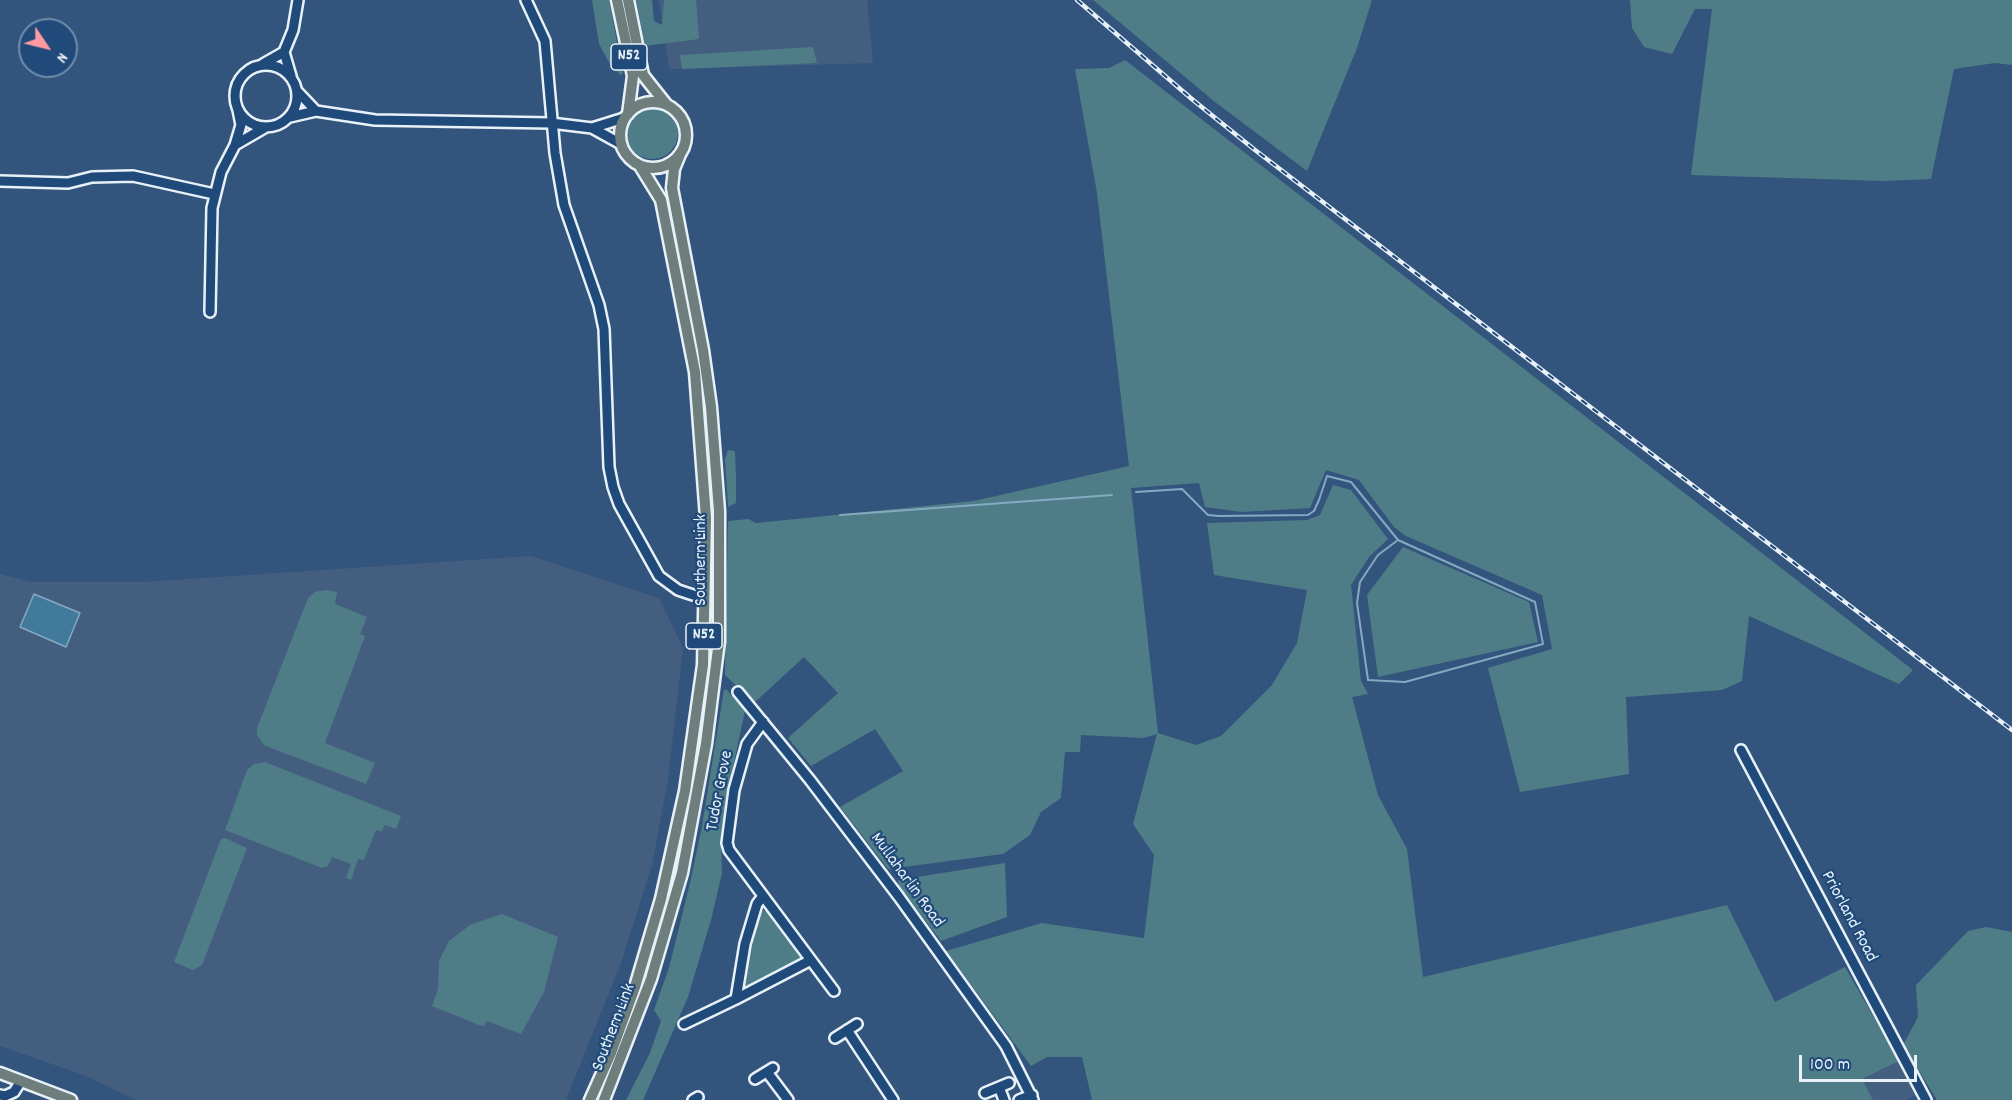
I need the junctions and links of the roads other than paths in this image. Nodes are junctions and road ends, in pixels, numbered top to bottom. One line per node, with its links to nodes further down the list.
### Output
1 (298, 0): 5 (street)
2 (526, 0): 13 (street)
3 (616, 0): 11 (main road, N52)
4 (628, 0): 8 (main road, N52)
5 (284, 52): 6 (street); 7 (street)
6 (258, 66): 7 (street); 9 (street)
7 (295, 85): 10 (street); 12 (street)
8 (667, 105): 11 (main road); 18 (main road, N52)
9 (238, 110): 14 (street); 17 (street)
10 (316, 111): 12 (street); 13 (street)
11 (626, 116): 15 (street); 16 (main road, N52)
12 (290, 117): 14 (street)
13 (551, 123): 15 (street); 23 (street)
14 (266, 128): 17 (street)
15 (592, 128): 16 (street)
16 (621, 144): 19 (main road, N52)
17 (235, 145): 21 (street)
18 (681, 152): 19 (main road); 47 (main road, Southern Link / N52)
19 (640, 166): 46 (main road, Southern Link / N52)
20 (0, 181): 21 (street)
21 (214, 194): 22 (street)
22 (210, 312)
23 (693, 595)
24 (738, 692): 25 (street, Mullaharlin Road)
25 (763, 722): 27 (street, Tudor Grove); 44 (street, Mullaharlin Road)
26 (1741, 750): 52 (street, Priorland Road)
27 (763, 896): 28 (street, Tudor Grove); 30 (street)
28 (812, 960): 29 (street, Tudor Grove); 30 (street)
29 (834, 991)
30 (736, 999): 32 (street)
31 (693, 1008): 32 (street)
32 (698, 1017): 33 (street)
33 (684, 1024)
34 (857, 1024): 35 (street)
35 (847, 1030): 36 (street); 49 (street)
36 (835, 1038)
37 (0, 1073): 39 (main road)
38 (755, 1079): 48 (street)
39 (21, 1081): 43 (street); 45 (main road)
40 (1009, 1083): 41 (street)
41 (999, 1087): 42 (street); 50 (street)
42 (985, 1093)
43 (0, 1095)
44 (1033, 1098): 51 (street)
45 (71, 1100)
46 (590, 1100)
47 (604, 1100)
48 (788, 1100)
49 (893, 1100)
50 (1004, 1100)
51 (1018, 1100)
52 (1926, 1100)

